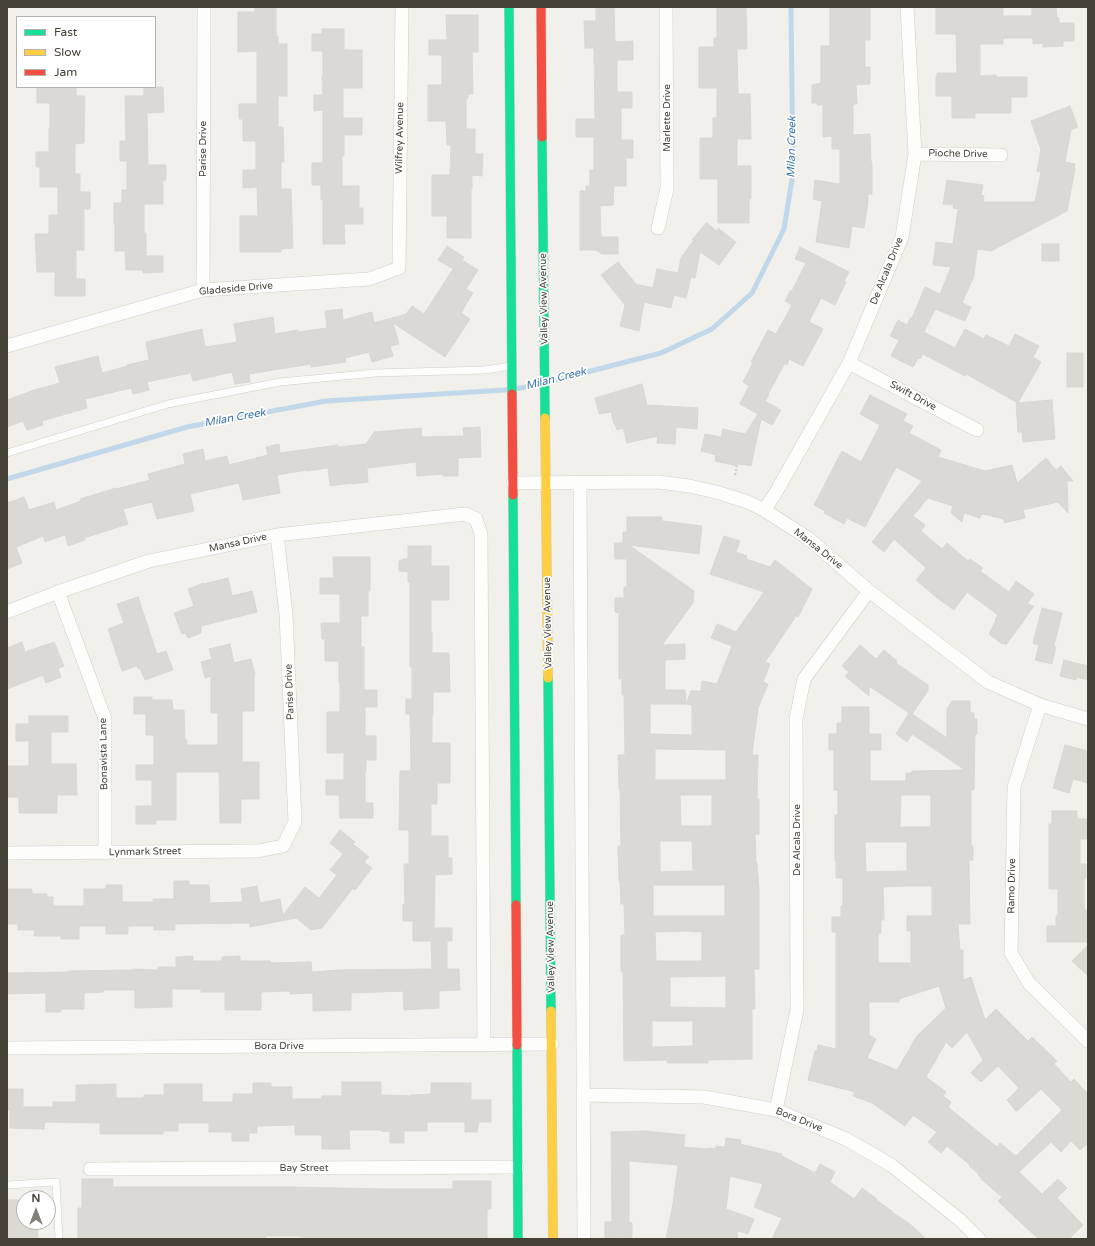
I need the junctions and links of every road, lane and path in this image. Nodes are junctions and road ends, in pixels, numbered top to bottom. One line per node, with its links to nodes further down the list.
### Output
1 (204, 7): 11 (street, Parise Drive)
2 (402, 7): 10 (street, Wilfrey Avenue)
3 (509, 7): 14 (main road)
4 (541, 7): 19 (main road, Valley View Avenue)
5 (666, 7): 9 (street, Marlette Drive)
6 (907, 7): 7 (street, De Alcala Drive)
7 (915, 154): 8 (street, Pioche Drive); 13 (street, De Alcala Drive)
8 (1001, 155)
9 (658, 228)
10 (399, 268): 11 (street, Gladeside Drive)
11 (203, 290): 12 (street, Gladeside Drive)
12 (7, 346)
13 (849, 363): 15 (street, Swift Drive); 22 (street, De Alcala Drive)
14 (512, 366): 16 (lane); 21 (main road)
15 (977, 430)
16 (7, 453)
17 (737, 466): 18 (path)
18 (735, 475)
19 (546, 482): 20 (street, Mansa Drive); 21 (street, Mansa Drive); 34 (main road, Valley View Avenue)
20 (580, 482): 22 (street, Mansa Drive); 37 (street)
21 (513, 483): 33 (main road)
22 (764, 510): 24 (street, Mansa Drive)
23 (276, 534): 25 (street, Mansa Drive); 29 (street, Parise Drive); 35 (street, Mansa Drive)
24 (869, 590): 27 (street, Mansa Drive); 38 (street, De Alcala Drive)
25 (58, 592): 26 (street, Mansa Drive); 31 (street, Bonavista Lane)
26 (7, 612)
27 (1040, 705): 28 (street, Mansa Drive); 32 (street, Ramo Drive)
28 (1088, 719)
29 (283, 846): 31 (street, Lynmark Street)
30 (7, 853): 31 (street, Lynmark Street)
31 (105, 853)
32 (1088, 1041)
33 (517, 1044): 34 (street, Bora Drive); 35 (street, Bora Drive); 39 (main road)
34 (552, 1044): 44 (main road, Valley View Avenue)
35 (484, 1045): 36 (street, Bora Drive)
36 (7, 1048)
37 (584, 1095): 38 (street, Bora Drive); 45 (street)
38 (776, 1110): 46 (street, Bora Drive)
39 (517, 1167): 40 (street, Bay Street); 43 (main road)
40 (90, 1169)
41 (7, 1185): 42 (lane)
42 (59, 1239)
43 (518, 1239)
44 (553, 1239)
45 (584, 1239)
46 (979, 1239)

